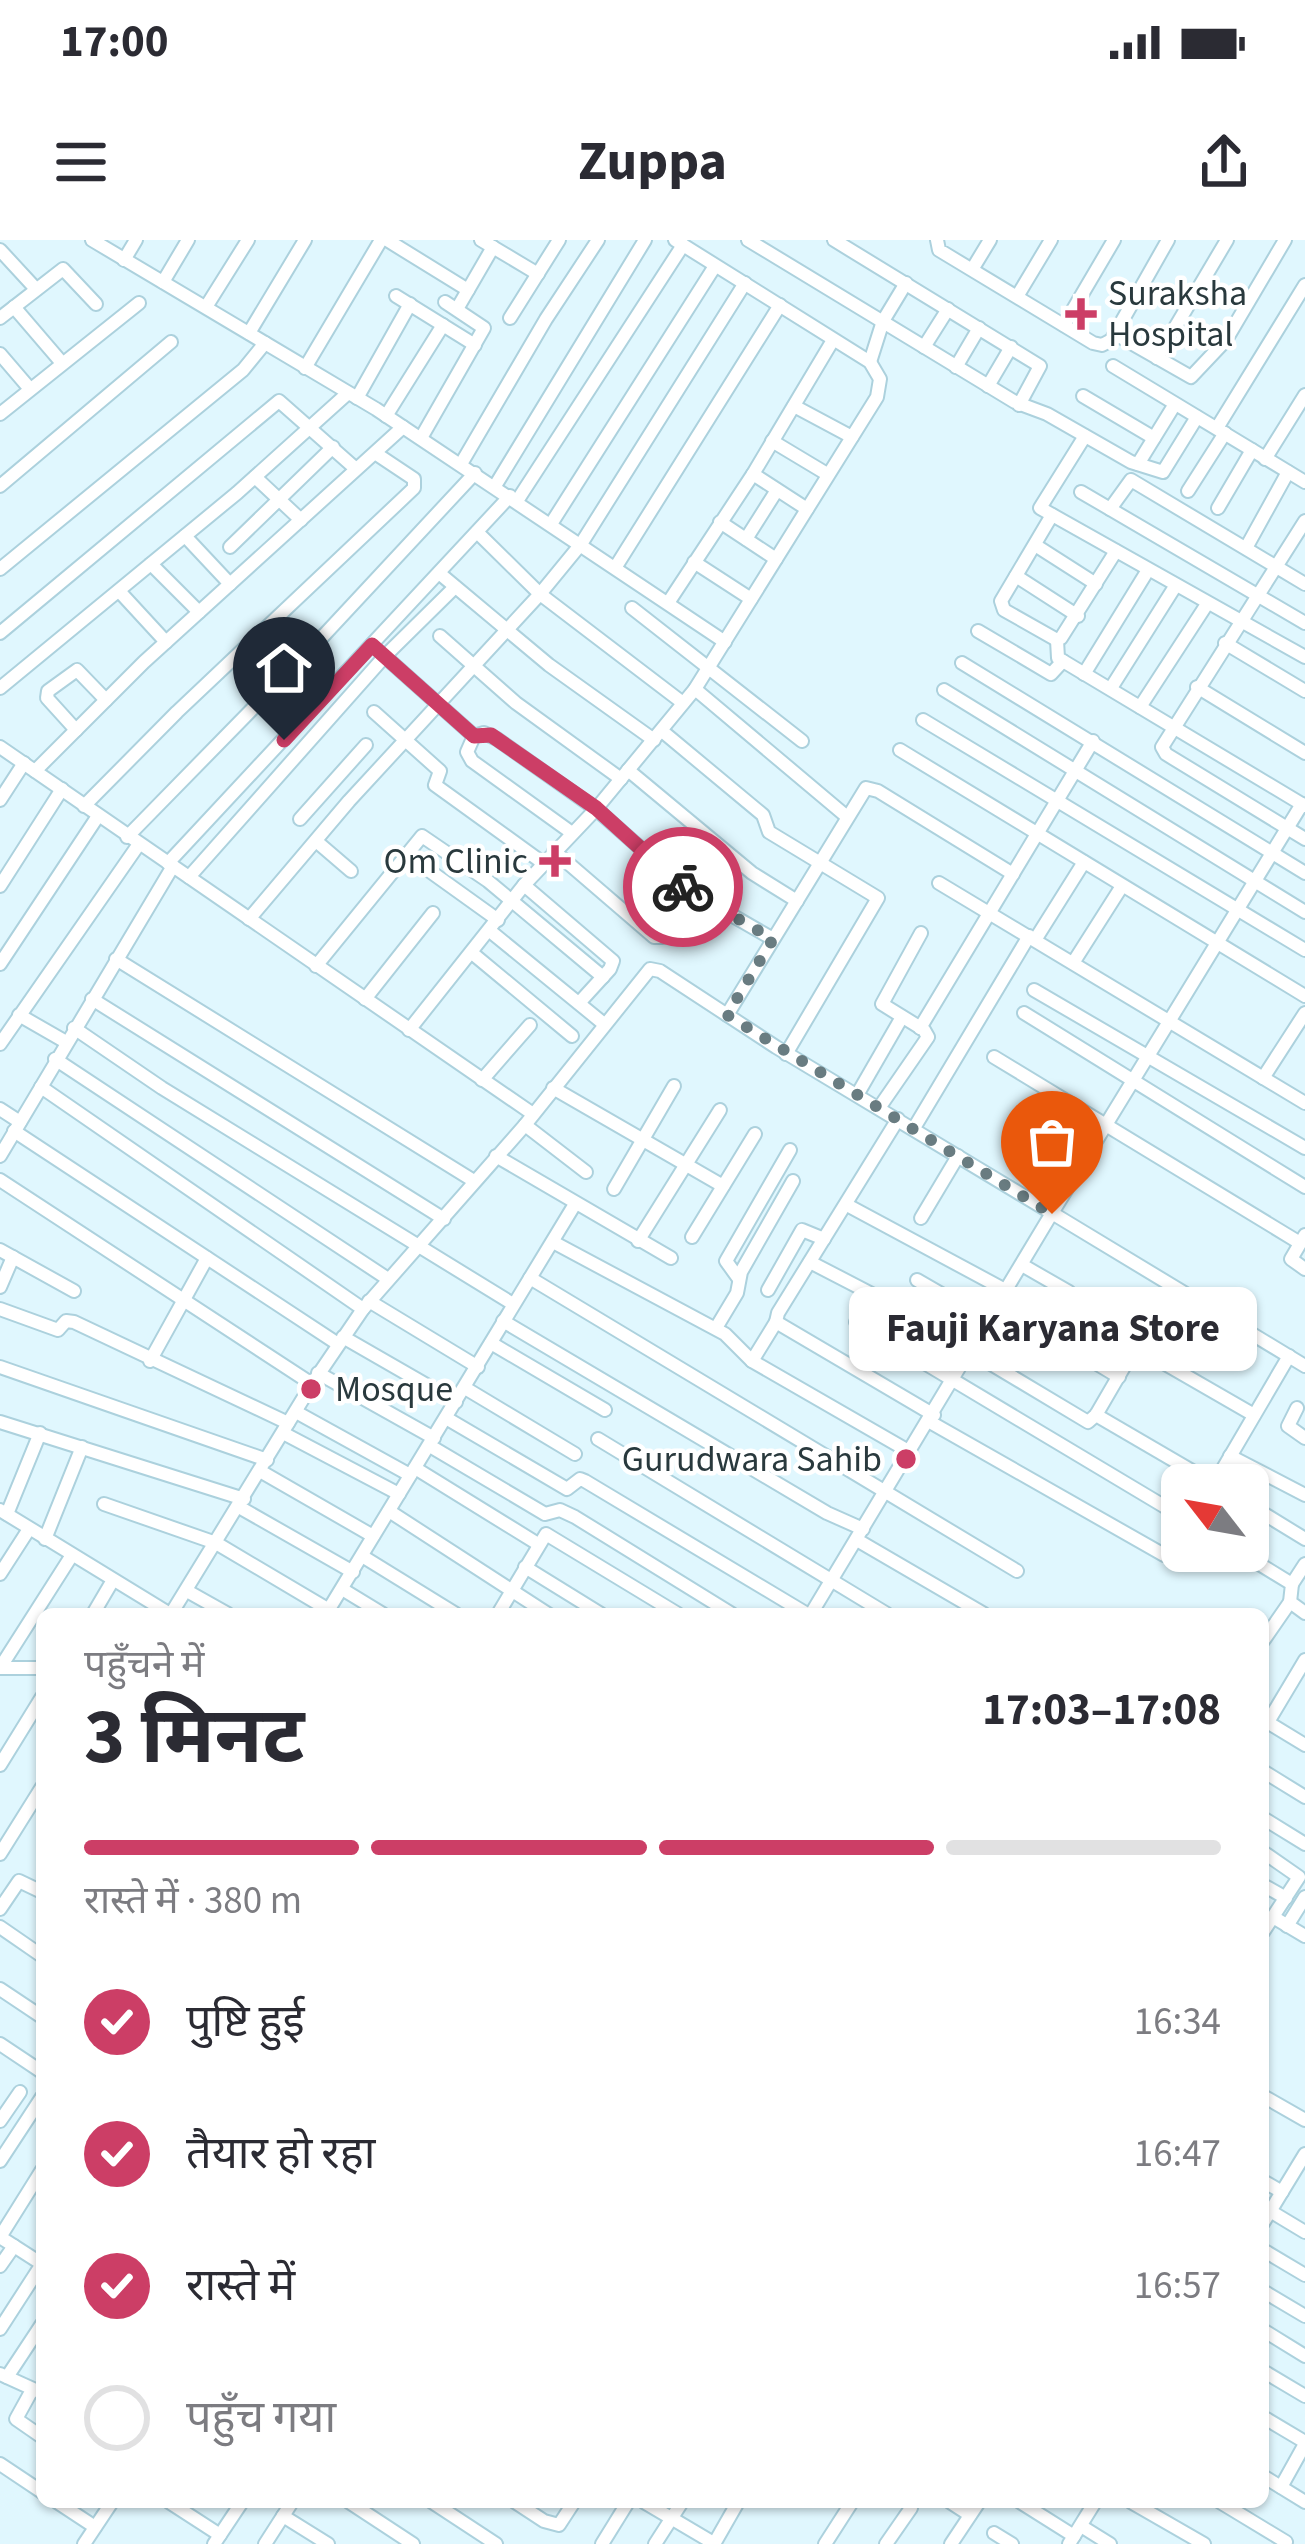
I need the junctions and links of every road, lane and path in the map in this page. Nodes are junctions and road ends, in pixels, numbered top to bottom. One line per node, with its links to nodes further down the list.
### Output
1 (92, 240): 22 (street)
2 (136, 240): 22 (street)
3 (188, 240): 26 (street)
4 (248, 240): 40 (street)
5 (305, 240): 48 (street)
6 (384, 240): 31 (street); 62 (street)
7 (560, 240): 25 (street)
8 (598, 240): 87 (street)
9 (645, 240): 97 (street)
10 (748, 240): 44 (street)
11 (834, 240): 28 (street)
12 (937, 240): 24 (street)
13 (990, 240): 24 (street)
14 (1051, 240): 32 (street)
15 (1114, 240): 46 (street)
16 (1168, 240): 49 (street)
17 (1228, 240): 57 (street)
18 (1285, 240): 57 (street)
19 (487, 243): 25 (street); 31 (street)
20 (679, 243): 23 (street); 101 (street)
21 (0, 250): 30 (street)
22 (124, 260): 26 (street)
23 (715, 266): 27 (street); 110 (street)
24 (973, 268): 32 (street)
25 (538, 274): 43 (street)
26 (163, 282): 40 (street)
27 (745, 283): 38 (street); 114 (street)
28 (906, 284): 41 (street); 44 (street)
29 (1305, 284): 35 (street)
30 (36, 289): 36 (street); 39 (street)
31 (468, 290): 53 (street)
32 (1018, 295): 46 (street)
33 (396, 296): 37 (street)
34 (140, 303): 59 (street)
35 (1300, 303): 76 (street)
36 (97, 304)
37 (410, 304): 45 (street); 66 (street)
38 (781, 305): 50 (street); 123 (street)
39 (14, 307): 42 (street); 59 (street)
40 (206, 307): 48 (street)
41 (948, 309): 47 (street); 54 (street)
42 (0, 317)
43 (510, 318)
44 (884, 321): 54 (street); 58 (street)
45 (443, 325): 53 (street); 72 (street)
46 (1064, 325): 49 (street)
47 (979, 328): 55 (street); 61 (street)
48 (249, 333): 52 (street)
49 (1113, 337): 57 (street)
50 (833, 340): 58 (street); 70 (street)
51 (171, 342): 96 (street)
52 (265, 343): 62 (street); 124 (street)
53 (475, 345): 79 (street)
54 (924, 347): 61 (street)
55 (1011, 347): 63 (street); 69 (street)
56 (0, 354): 64 (street)
57 (1157, 358)
58 (870, 362): 78 (street)
59 (62, 363): 64 (street)
60 (1112, 366): 68 (street)
61 (956, 367): 63 (street)
62 (305, 368): 66 (street)
63 (988, 386): 69 (street)
64 (29, 389): 71 (street)
65 (1305, 395): 85 (street)
66 (353, 396): 72 (street); 75 (street)
67 (1083, 396): 80 (street)
68 (1175, 404): 73 (street); 80 (street)
69 (1019, 405): 77 (street)
70 (794, 406): 78 (street); 81 (street)
71 (0, 414)
72 (386, 416): 74 (street)
73 (1197, 418): 76 (street); 86 (street)
74 (403, 427): 79 (street); 84 (street)
75 (313, 428): 82 (street); 93 (street); 146 (street)
76 (1221, 431): 83 (street); 99 (street)
77 (1085, 436): 86 (street); 106 (street)
78 (852, 437): 92 (street)
79 (421, 438): 87 (street)
80 (1154, 438): 86 (street)
81 (772, 441): 91 (street); 92 (street)
82 (333, 447): 88 (street); 102 (street)
83 (1252, 450): 85 (street); 103 (street)
84 (375, 453): 88 (street); 192 (street)
85 (1265, 459): 89 (street)
86 (1136, 463): 95 (street)
87 (461, 464): 90 (street)
88 (356, 469): 107 (street)
89 (1288, 472): 94 (street); 117 (street)
90 (475, 473): 97 (street); 201 (street)
91 (753, 474): 98 (street); 109 (street)
92 (827, 474): 104 (street)
93 (255, 477): 102 (street); 112 (street)
94 (1305, 481)
95 (1127, 482): 105 (street); 117 (street)
96 (0, 486)
97 (495, 486): 101 (street)
98 (777, 490): 104 (street); 113 (street)
99 (1188, 491)
100 (1081, 492): 105 (street)
101 (514, 498): 110 (street); 111 (street)
102 (279, 500): 107 (street); 116 (street)
103 (1219, 508)
104 (807, 509): 119 (street)
105 (1110, 509): 135 (street)
106 (1052, 515): 115 (street); 118 (street)
107 (301, 520): 128 (street)
108 (1305, 521): 122 (street)
109 (721, 522): 113 (street); 120 (street)
110 (550, 524): 114 (street)
111 (477, 532): 126 (street); 134 (street)
112 (185, 536): 121 (street); 128 (street)
113 (746, 539): 119 (street)
114 (580, 544): 123 (street); 134 (street)
115 (1034, 545): 127 (street); 129 (street)
116 (230, 548)
117 (1246, 548): 122 (street)
118 (1117, 551): 125 (street); 129 (street)
119 (776, 559): 136 (street)
120 (694, 562): 136 (street); 137 (street)
121 (152, 564): 133 (street); 140 (street)
122 (1276, 566): 130 (street); 135 (street)
123 (615, 568): 137 (street)
124 (0, 569)
125 (1148, 570): 131 (street); 159 (street)
126 (439, 573): 132 (street); 152 (street)
127 (1016, 576): 141 (street); 148 (street)
128 (230, 584): 140 (street)
129 (1096, 584): 141 (street)
130 (1305, 584)
131 (1176, 585): 138 (street); 162 (street)
132 (455, 586): 144 (street); 153 (street)
133 (119, 591): 149 (street); 161 (street)
134 (540, 594): 144 (street); 168 (street)
135 (1258, 595): 142 (street); 143 (street)
136 (751, 599): 150 (street)
137 (668, 603): 150 (street)
138 (1208, 604): 142 (street); 169 (street)
139 (632, 608): 158 (street)
140 (200, 612): 149 (street)
141 (1078, 616): 148 (street)
142 (1240, 621): 151 (street); 154 (street)
143 (1305, 623)
144 (506, 631): 157 (street); 174 (street)
145 (978, 631): 155 (street)
146 (0, 633)
147 (440, 636): 157 (street)
148 (1057, 640): 155 (street)
149 (166, 642): 166 (street)
150 (725, 642): 158 (street)
151 (1225, 643): 160 (street); 165 (street)
152 (372, 645): 153 (street); 209 (street)
153 (385, 656): 167 (street); 213 (street)
154 (1305, 657)
155 (1063, 661): 159 (street)
156 (962, 663): 178 (street)
157 (471, 665): 167 (street); 185 (street)
158 (711, 666): 163 (street); 177 (street)
159 (1084, 674): 162 (street)
160 (1197, 687): 172 (street); 182 (street)
161 (0, 688)
162 (1111, 688): 169 (street)
163 (695, 689): 168 (street); 194 (street)
164 (944, 690): 184 (street)
165 (1305, 691)
166 (106, 700): 173 (street); 173 (street)
167 (438, 703): 175 (street); 176 (street)
168 (683, 703): 174 (street)
169 (1140, 707): 172 (street)
170 (374, 712): 176 (street)
171 (923, 720): 189 (street)
172 (1172, 726): 191 (street); 197 (street)
173 (76, 730): 183 (street)
174 (658, 735): 185 (street); 206 (street)
175 (474, 736): 193 (street); 198 (street)
176 (404, 740): 190 (street); 208 (street)
177 (802, 741)
178 (1094, 741): 184 (street); 204 (street)
179 (366, 745): 186 (street)
180 (0, 747): 183 (street)
181 (900, 751): 199 (street)
182 (1305, 753)
183 (29, 767): 187 (street); 188 (street)
184 (1076, 770): 189 (street); 214 (street)
185 (625, 775): 193 (street); 221 (street)
186 (329, 784): 190 (street); 196 (street)
187 (62, 789): 192 (street); 217 (street)
188 (0, 800)
189 (1058, 800): 199 (street); 222 (street)
190 (349, 801): 202 (street)
191 (1304, 805): 197 (street)
192 (84, 806): 195 (street)
193 (596, 808): 198 (street); 219 (street)
194 (847, 816): 206 (street); 212 (street)
195 (98, 817): 201 (street); 236 (street)
196 (300, 819)
197 (1287, 827): 200 (street); 204 (street)
198 (572, 833): 203 (street)
199 (1036, 833): 207 (street); 212 (street)
200 (1305, 839)
201 (134, 841): 209 (street); 246 (street)
202 (316, 842): 210 (street); 226 (street)
203 (554, 851): 208 (street); 219 (street)
204 (1272, 852): 211 (street); 214 (street)
205 (406, 854): 220 (street); 227 (street); 237 (street)
206 (820, 862): 221 (street); 258 (street)
207 (1084, 862): 218 (street); 229 (street)
208 (543, 863): 216 (street)
209 (170, 864): 213 (street); 234 (street)
210 (351, 872)
211 (1305, 873)
212 (1012, 874): 225 (street)
213 (189, 877): 226 (street)
214 (1254, 882): 222 (street); 223 (street)
215 (939, 883): 225 (street)
216 (524, 885): 220 (street); 238 (street)
217 (0, 886)
218 (1122, 886): 231 (street); 235 (street)
219 (700, 898): 230 (street)
220 (512, 901): 227 (street); 238 (street)
221 (797, 902): 230 (street)
222 (1237, 910): 231 (street); 232 (street)
223 (1305, 912)
224 (433, 913): 242 (street)
225 (990, 913): 229 (street); 253 (street)
226 (249, 919): 237 (street)
227 (494, 925): 233 (street); 243 (street)
228 (921, 934): 248 (street)
229 (1032, 938): 235 (street); 277 (street)
230 (773, 939): 247 (street)
231 (1216, 944): 240 (street); 249 (street)
232 (1305, 950)
233 (472, 953): 254 (street); 255 (street)
234 (116, 958): 241 (street); 288 (street)
235 (1073, 963): 249 (street)
236 (0, 964)
237 (316, 966): 242 (street)
238 (602, 977): 243 (street)
239 (1034, 990): 260 (street)
240 (1305, 996)
241 (92, 999): 252 (street); 297 (street)
242 (365, 999): 254 (street)
243 (579, 1003): 250 (street)
244 (1305, 1012): 262 (street)
245 (1024, 1013): 264 (street)
246 (20, 1015): 256 (street); 257 (street)
247 (727, 1015): 250 (street); 258 (street)
248 (902, 1017): 253 (street); 268 (street)
249 (1168, 1019): 260 (street); 262 (street)
250 (604, 1024): 267 (street)
251 (530, 1025): 263 (street)
252 (74, 1028): 256 (street); 303 (street)
253 (920, 1028): 270 (street)
254 (409, 1030): 263 (street)
255 (572, 1036)
256 (66, 1042): 261 (street)
257 (0, 1044)
258 (786, 1054): 268 (street)
259 (994, 1057): 275 (street)
260 (1146, 1057): 264 (street); 280 (street)
261 (56, 1059): 266 (street); 311 (street)
262 (1263, 1078): 269 (street)
263 (482, 1080): 274 (street)
264 (1131, 1081): 275 (street); 291 (street)
265 (674, 1086): 279 (street)
266 (41, 1087): 276 (street); 323 (street)
267 (553, 1088): 274 (street); 279 (street)
268 (857, 1095): 270 (street)
269 (1304, 1100)
270 (879, 1108): 273 (street)
271 (0, 1109): 276 (street)
272 (720, 1109): 285 (street)
273 (898, 1119): 277 (street); 294 (street)
274 (529, 1120): 283 (street); 286 (street)
275 (1105, 1125): 295 (street); 300 (street)
276 (17, 1126): 282 (street); 305 (street)
277 (914, 1128): 284 (street)
278 (755, 1133): 290 (street)
279 (642, 1138): 285 (street); 292 (street)
280 (1305, 1148)
281 (790, 1150): 312 (street)
282 (0, 1156)
283 (496, 1156): 288 (street); 293 (street)
284 (958, 1156): 295 (street); 296 (street)
285 (686, 1164): 290 (street); 301 (street)
286 (586, 1172)
287 (0, 1180): 320 (street)
288 (474, 1181): 297 (street)
289 (793, 1181): 312 (street)
290 (722, 1186): 298 (street)
291 (1305, 1187)
292 (614, 1189)
293 (575, 1204): 301 (street); 302 (street)
294 (847, 1204): 299 (street); 318 (street)
295 (1052, 1214): 308 (street); 314 (street)
296 (921, 1218)
297 (444, 1219): 303 (street)
298 (692, 1237)
299 (824, 1238): 307 (street); 316 (street)
300 (1302, 1239): 309 (street)
301 (638, 1241): 306 (street)
302 (554, 1242): 310 (street); 330 (street)
303 (418, 1248): 311 (street); 321 (street)
304 (6, 1254): 315 (street); 317 (street)
305 (207, 1258): 320 (street); 331 (street)
306 (671, 1258)
307 (810, 1262): 328 (street); 334 (street)
308 (1022, 1265): 318 (street); 319 (street)
309 (1305, 1270)
310 (530, 1278): 321 (street); 367 (street)
311 (388, 1279): 323 (street)
312 (739, 1279): 330 (street)
313 (916, 1280): 327 (street)
314 (1171, 1286): 325 (street); 333 (street)
315 (0, 1287)
316 (768, 1290)
317 (74, 1291)
318 (1007, 1291): 322 (street)
319 (1069, 1292)
320 (182, 1302): 336 (street); 343 (street)
321 (513, 1304): 326 (street)
322 (999, 1304): 327 (street); 342 (street)
323 (366, 1305): 331 (street); 340 (street)
324 (0, 1309): 336 (street)
325 (1219, 1313): 335 (street); 341 (street)
326 (503, 1321): 332 (street); 377 (street)
327 (988, 1321): 334 (street)
328 (776, 1322): 337 (street); 352 (street)
329 (856, 1322): 344 (street)
330 (716, 1328): 337 (street)
331 (340, 1340): 343 (street); 346 (street)
332 (491, 1343): 340 (street); 348 (street)
333 (1136, 1347): 341 (street); 342 (street)
334 (971, 1352): 344 (street); 349 (street)
335 (1289, 1356): 338 (street); 350 (street)
336 (150, 1360): 354 (street)
337 (752, 1361): 360 (street)
338 (1305, 1366)
339 (0, 1367): 365 (street)
340 (478, 1367): 345 (street)
341 (1182, 1373): 350 (street)
342 (1118, 1377): 349 (street)
343 (315, 1378): 354 (street); 358 (street)
344 (954, 1382): 352 (street); 372 (street)
345 (465, 1388): 346 (street); 361 (street)
346 (456, 1402): 351 (street)
347 (1297, 1408): 357 (street)
348 (605, 1410)
349 (1096, 1414): 363 (street)
350 (1254, 1415): 362 (street)
351 (446, 1418): 358 (street); 413 (street)
352 (932, 1419): 360 (street); 383 (street)
353 (0, 1422): 355 (street)
354 (289, 1423): 365 (street); 366 (street); 368 (street)
355 (40, 1433): 359 (street); 374 (street)
356 (598, 1438): 393 (street)
357 (1305, 1438)
358 (432, 1442): 366 (street); 412 (street)
359 (82, 1447): 370 (street); 379 (street)
360 (910, 1452): 367 (street)
361 (575, 1454)
362 (1230, 1456): 364 (street); 369 (street)
363 (1181, 1464)
364 (1226, 1464)
365 (264, 1465): 370 (street); 378 (street)
366 (413, 1472): 368 (street); 382 (street)
367 (886, 1492): 377 (street); 389 (street)
368 (399, 1494): 373 (street)
369 (1305, 1495)
370 (241, 1503): 381 (street); 390 (street)
371 (104, 1504): 381 (street)
372 (1161, 1505)
373 (389, 1510): 378 (street); 396 (street)
374 (4, 1512): 376 (street)
375 (1269, 1517): 380 (street)
376 (29, 1529): 379 (street); 391 (street)
377 (860, 1534): 393 (street); 416 (street)
378 (373, 1536): 385 (street)
379 (45, 1539): 384 (street)
380 (1305, 1540)
381 (216, 1543): 397 (street); 404 (street)
382 (538, 1544): 387 (street); 411 (street)
383 (1161, 1553)
384 (72, 1555): 392 (street); 399 (street)
385 (362, 1556): 390 (street); 407 (street)
386 (1305, 1564): 394 (street)
387 (525, 1567): 396 (street); 410 (street)
388 (1269, 1570): 394 (street)
389 (1017, 1571)
390 (353, 1572): 395 (street)
391 (0, 1574)
392 (113, 1580): 400 (street); 401 (street)
393 (832, 1580): 414 (street); 415 (street)
394 (1292, 1584): 398 (street)
395 (342, 1589): 405 (street); 406 (street)
396 (512, 1590): 408 (street); 409 (street)
397 (187, 1591): 402 (street); 403 (street)
398 (1290, 1602): 418 (street); 419 (street)
399 (38, 1608)
400 (97, 1608)
401 (160, 1608)
402 (174, 1608)
403 (217, 1608)
404 (322, 1608)
405 (330, 1608)
406 (373, 1608)
407 (446, 1608)
408 (502, 1608)
409 (539, 1608)
410 (591, 1608)
411 (668, 1608)
412 (723, 1608)
413 (799, 1608)
414 (813, 1608)
415 (876, 1608)
416 (975, 1608)
417 (36, 1612): 421 (street)
418 (1305, 1612)
419 (1269, 1632)
420 (1305, 1660): 424 (street)
421 (0, 1668): 422 (street)
422 (36, 1668)
423 (36, 1707): 427 (street)
424 (1269, 1716)
425 (1269, 1723): 426 (street)
426 (1305, 1745)
427 (0, 1765)
428 (1269, 1776): 430 (street)
429 (36, 1797): 433 (street)
430 (1305, 1797)
431 (1269, 1822): 432 (street)
432 (1305, 1844)
433 (0, 1854)
434 (1269, 1856): 437 (street)
435 (36, 1888): 439 (street)
436 (1269, 1888): 437 (street)
437 (1286, 1898): 440 (street)
438 (1305, 1898): 442 (street)
439 (0, 1909)
440 (1273, 1917): 441 (street); 442 (street)
441 (1269, 1922)
442 (1287, 1926): 444 (street)
443 (0, 1927): 445 (street)
444 (1305, 1936)
445 (36, 1952)
446 (0, 1989): 447 (street)
447 (36, 2013)
448 (0, 2044): 449 (street)
449 (36, 2068)
450 (20, 2092): 454 (street)
451 (1269, 2099): 453 (street)
452 (36, 2106): 456 (street)
453 (1305, 2120)
454 (0, 2122)
455 (1305, 2154): 457 (street)
456 (0, 2161)
457 (1299, 2176): 460 (street)
458 (36, 2180): 464 (street)
459 (1269, 2184): 460 (street)
460 (1282, 2192): 461 (street)
461 (1269, 2214)
462 (1269, 2218): 463 (street)
463 (1305, 2232)
464 (0, 2237): 465 (street)
465 (14, 2246): 467 (street); 468 (street)
466 (1269, 2254): 470 (street)
467 (36, 2260)
468 (0, 2266)
469 (36, 2273): 473 (street)
470 (1305, 2276)
471 (1269, 2295): 472 (street)
472 (1305, 2316)
473 (0, 2329)
474 (36, 2332): 477 (street)
475 (1269, 2334): 476 (street)
476 (1305, 2356)
477 (3, 2375): 479 (street)
478 (1269, 2375): 481 (street)
479 (36, 2391)
480 (36, 2392): 483 (street)
481 (1305, 2396)
482 (1269, 2421): 484 (street)
483 (36, 2433)
484 (1305, 2443): 487 (street)
485 (0, 2464): 488 (street)
486 (1269, 2480): 487 (street)
487 (1281, 2487): 489 (street)
488 (36, 2488)
489 (1305, 2502)
490 (66, 2508): 514 (street)
491 (108, 2508): 514 (street)
492 (177, 2508): 517 (street)
493 (238, 2508): 517 (street)
494 (289, 2508): 512 (street)
495 (358, 2508): 522 (street)
496 (441, 2508): 523 (street)
497 (524, 2508): 498 (street)
498 (570, 2508)
499 (624, 2508): 524 (street)
500 (654, 2508): 513 (street)
501 (678, 2508): 513 (street)
502 (735, 2508): 526 (street)
503 (848, 2508): 527 (street)
504 (911, 2508): 528 (street)
505 (959, 2508): 511 (street)
506 (975, 2508): 511 (street)
507 (1029, 2508): 516 (street)
508 (1091, 2508): 516 (street)
509 (1141, 2508): 532 (street)
510 (1230, 2508): 518 (street)
511 (970, 2515): 529 (street)
512 (284, 2516): 520 (street); 521 (street)
513 (672, 2518): 525 (street); 526 (street)
514 (95, 2527): 519 (street)
515 (994, 2533): 530 (street)
516 (1075, 2535): 531 (street)
517 (217, 2540)
518 (1286, 2542)
519 (84, 2544)
520 (265, 2544)
521 (328, 2544)
522 (412, 2544)
523 (496, 2544)
524 (602, 2544)
525 (655, 2544)
526 (714, 2544)
527 (825, 2544)
528 (886, 2544)
529 (951, 2544)
530 (1012, 2544)
531 (1111, 2544)
532 (1204, 2544)

